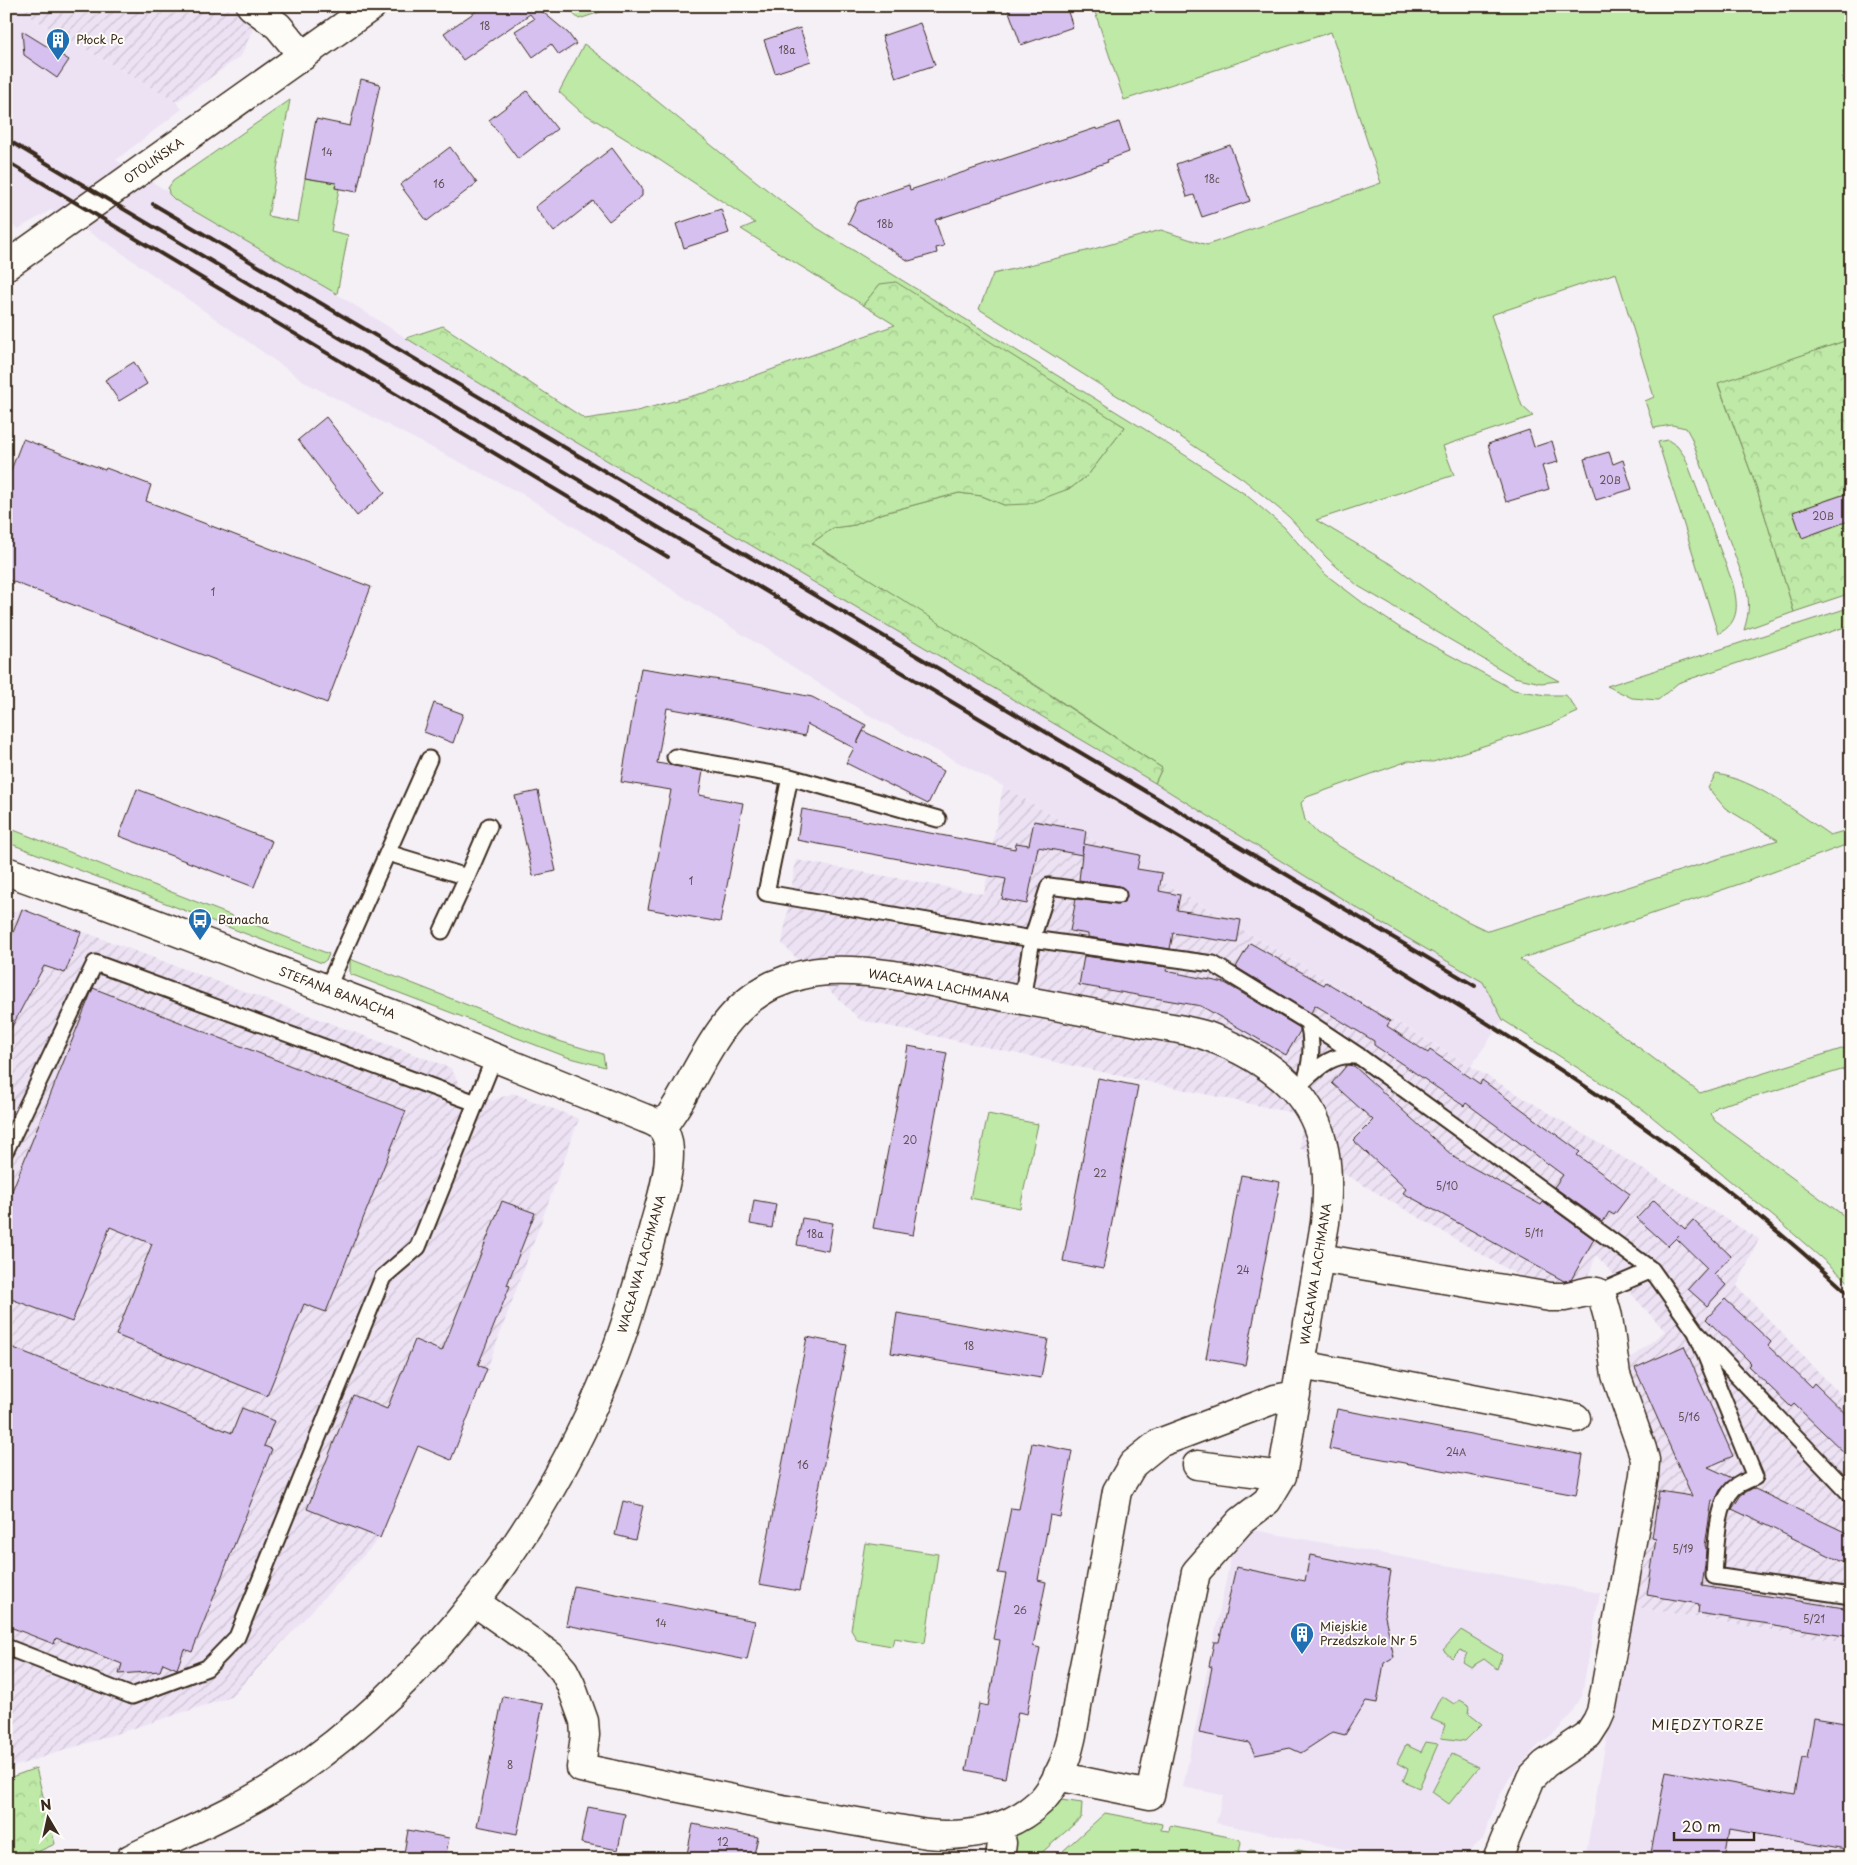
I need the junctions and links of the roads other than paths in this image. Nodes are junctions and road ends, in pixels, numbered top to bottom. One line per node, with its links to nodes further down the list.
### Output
1 (251, 6): 3 (street)
2 (372, 6): 4 (street, OTOLIŃSKA)
3 (283, 16): 4 (street)
4 (303, 56): 5 (street, OTOLIŃSKA)
5 (6, 266)
6 (675, 757): 8 (lane)
7 (430, 759): 11 (lane)
8 (790, 777): 9 (lane); 16 (lane)
9 (938, 819)
10 (489, 826): 13 (lane)
11 (388, 853): 13 (lane); 17 (lane)
12 (6, 871): 17 (street, STEFANA BANACHA)
13 (467, 877): 15 (lane)
14 (1118, 895): 16 (lane)
15 (442, 931)
16 (1032, 939): 18 (lane); 19 (lane)
17 (327, 989): 21 (street, STEFANA BANACHA)
18 (1022, 1000): 22 (street, WACŁAWA LACHMANA); 24 (street, WACŁAWA LACHMANA)
19 (1308, 1022): 20 (lane); 22 (lane)
20 (1360, 1057): 22 (lane); 27 (lane)
21 (494, 1058): 23 (lane); 24 (street, STEFANA BANACHA)
22 (1300, 1084): 26 (street, WACŁAWA LACHMANA)
23 (476, 1103): 25 (lane); 38 (lane)
24 (662, 1128): 37 (street, WACŁAWA LACHMANA)
25 (6, 1150)
26 (1320, 1258): 28 (street); 30 (street, WACŁAWA LACHMANA)
27 (1652, 1270): 28 (lane); 29 (lane)
28 (1598, 1293): 43 (street)
29 (1696, 1332): 35 (lane); 36 (lane)
30 (1302, 1365): 31 (street, WACŁAWA LACHMANA); 32 (street)
31 (1296, 1395): 34 (street, WACŁAWA LACHMANA); 39 (street)
32 (1576, 1418)
33 (1197, 1465): 34 (street)
34 (1282, 1476): 39 (street)
35 (1851, 1495)
36 (1851, 1596)
37 (475, 1602): 40 (street); 41 (street, WACŁAWA LACHMANA)
38 (6, 1647)
39 (1057, 1776): 40 (street)
40 (998, 1827): 42 (street)
41 (130, 1859)
42 (1000, 1859)
43 (1497, 1859)

